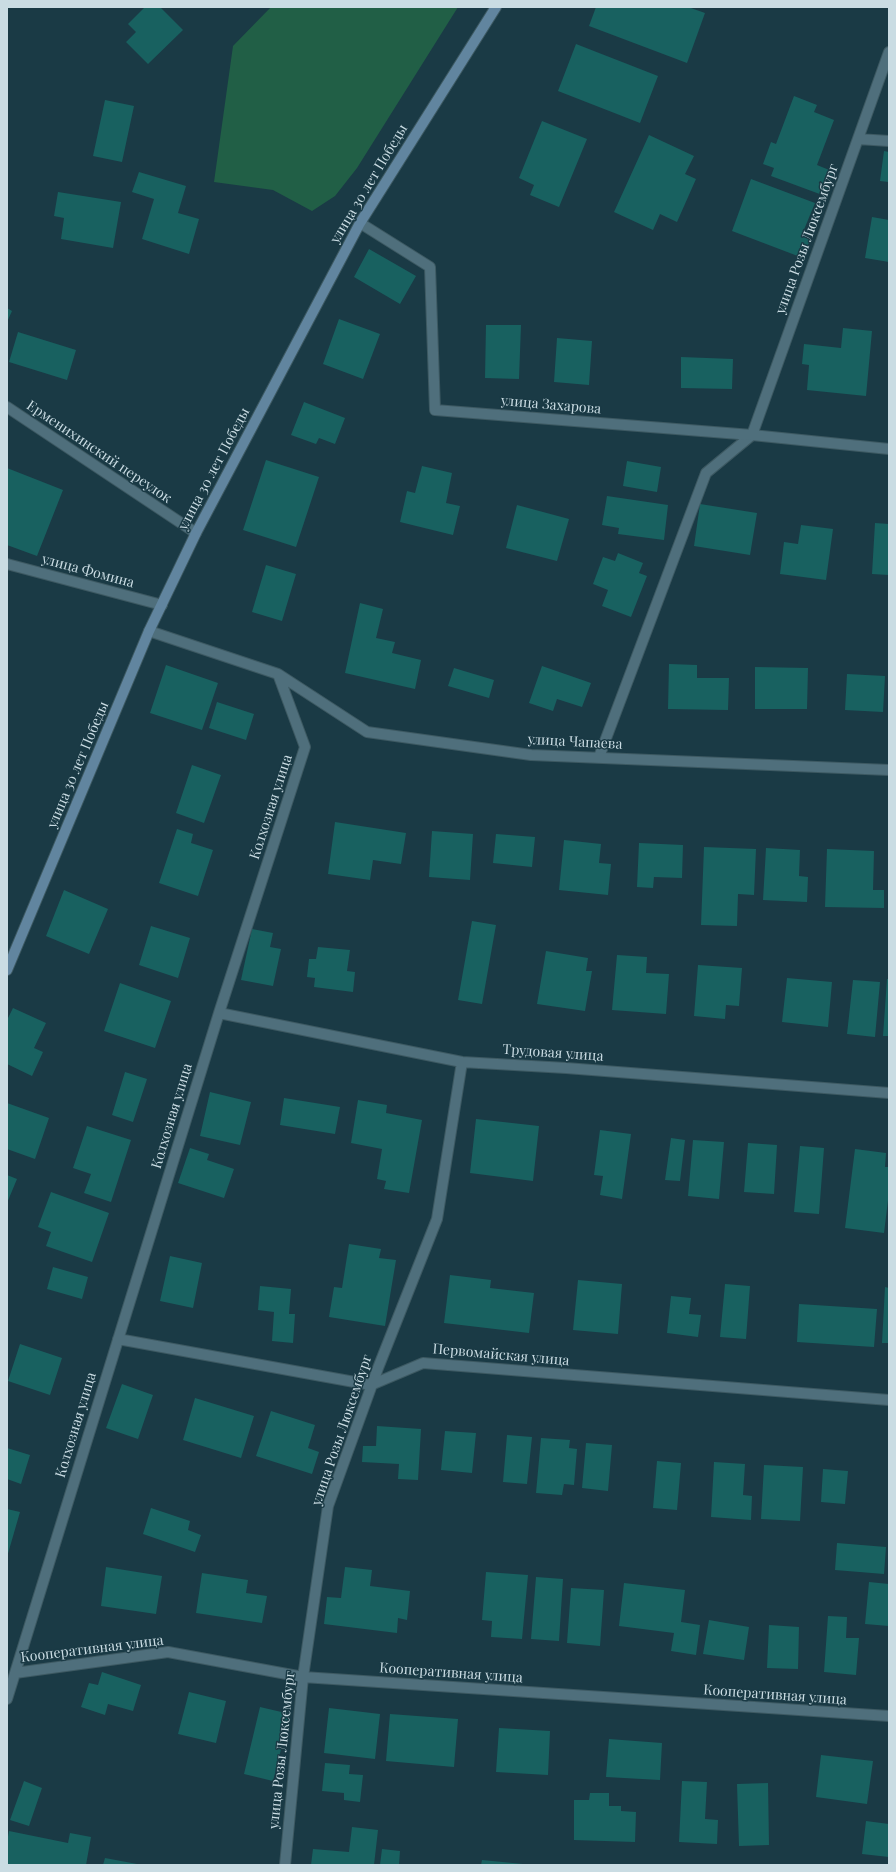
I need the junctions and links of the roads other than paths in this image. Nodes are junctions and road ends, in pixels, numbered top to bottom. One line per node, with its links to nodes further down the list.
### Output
1 (496, 7): 5 (main road, улица 30 лет Победы)
2 (889, 52): 3 (street, улица Розы Люксембург)
3 (858, 139): 4 (street); 7 (street, улица Розы Люксембург)
4 (889, 141)
5 (360, 223): 7 (street, улица Захарова); 9 (main road, улица 30 лет Победы)
6 (7, 407): 9 (street, Ерменихинский переулок)
7 (752, 435): 8 (street, улица Захарова); 14 (street)
8 (889, 449)
9 (196, 533): 11 (main road, улица 30 лет Победы)
10 (7, 564): 11 (street, улица Фомина)
11 (162, 604): 12 (main road, улица 30 лет Победы)
12 (149, 631): 13 (street); 16 (main road, улица 30 лет Победы)
13 (278, 674): 14 (street, улица Чапаева); 17 (street, Колхозная улица)
14 (599, 757): 15 (street, улица Чапаева)
15 (889, 770)
16 (7, 970)
17 (219, 1013): 18 (street, Трудовая улица); 20 (street, Колхозная улица)
18 (462, 1062): 19 (street, Трудовая улица); 21 (street, улица Розы Люксембург)
19 (889, 1094)
20 (118, 1339): 21 (street); 23 (street, Колхозная улица)
21 (371, 1386): 22 (street, Первомайская улица); 24 (street, улица Розы Люксембург)
22 (889, 1400)
23 (15, 1673): 24 (street, Кооперативная улица); 25 (street, Колхозная улица)
24 (303, 1677): 26 (street, Кооперативная улица); 27 (street, улица Розы Люксембург)
25 (7, 1699)
26 (889, 1716)
27 (285, 1865)

